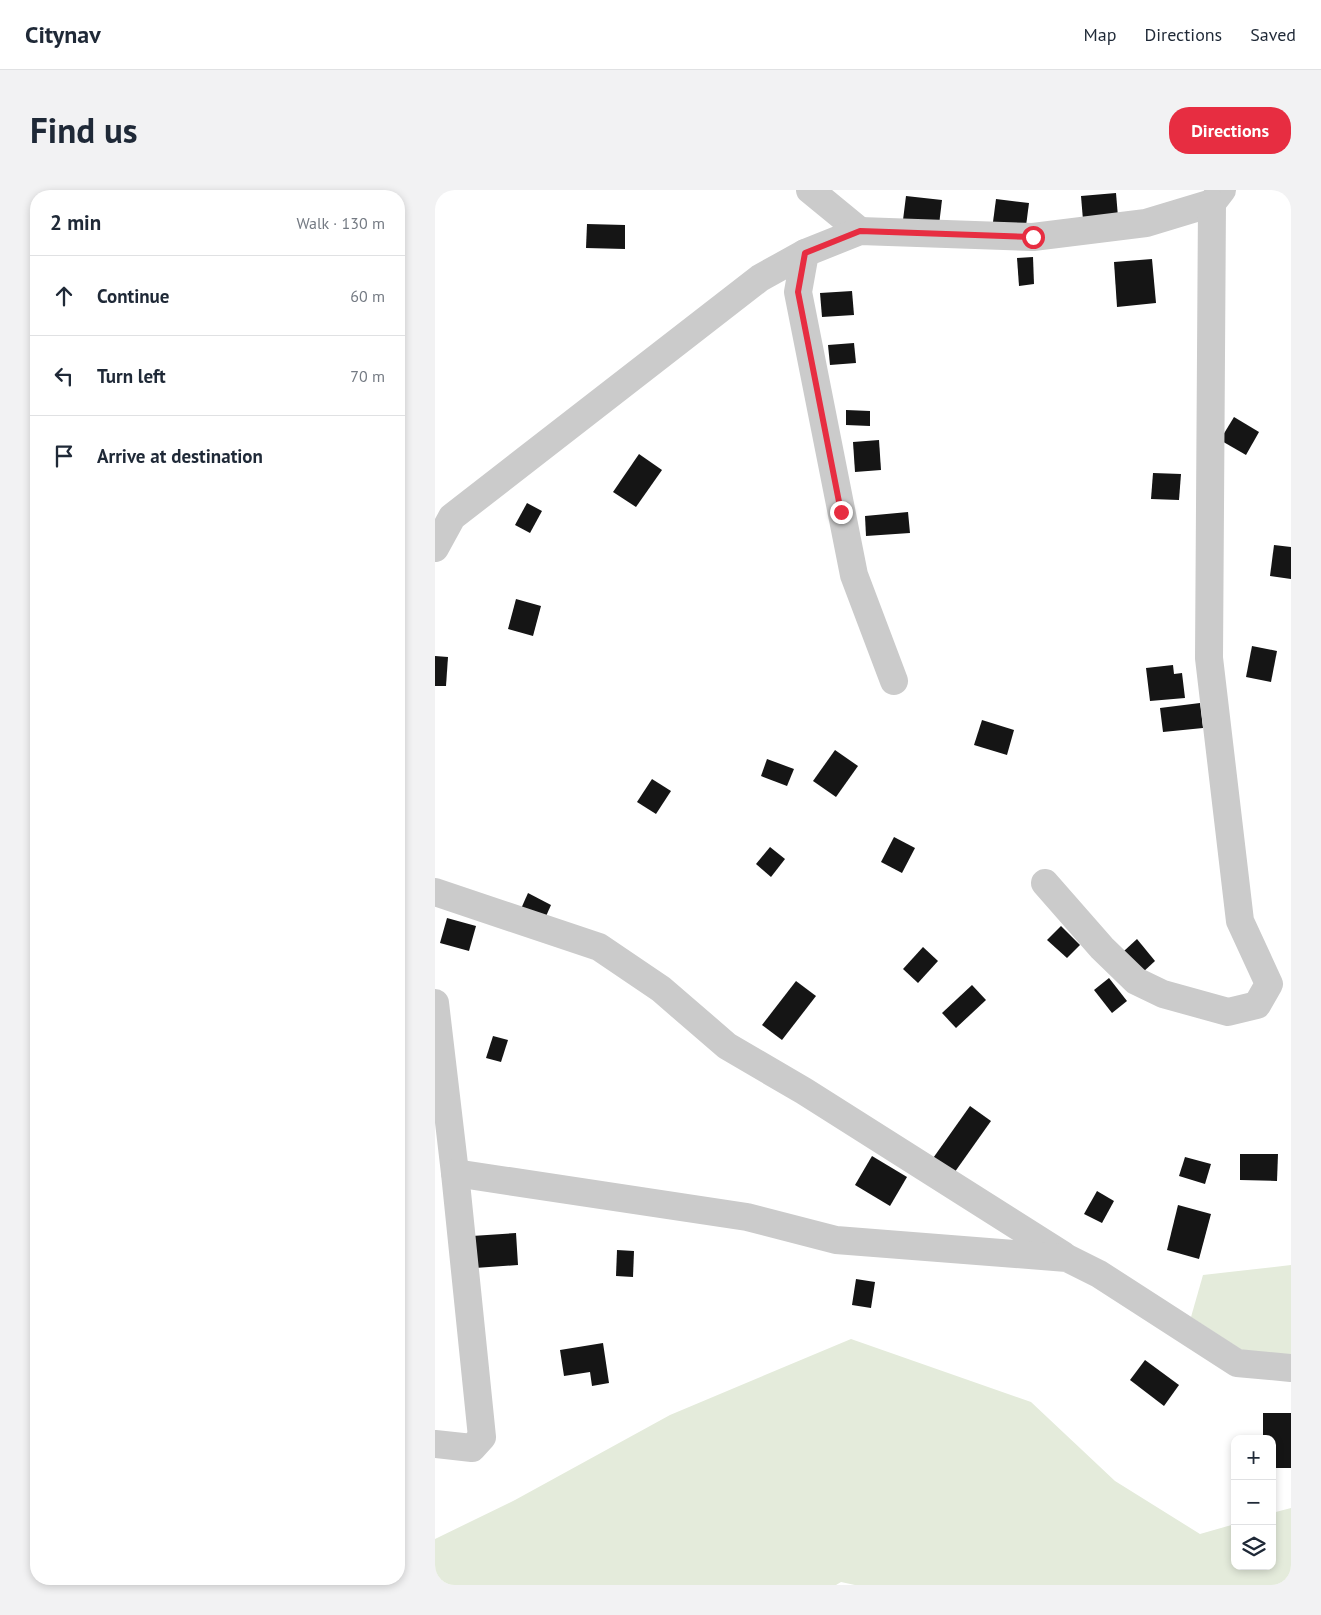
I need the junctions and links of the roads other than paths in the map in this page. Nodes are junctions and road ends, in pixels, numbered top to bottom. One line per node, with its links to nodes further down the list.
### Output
1 (810, 190): 3 (street)
2 (1217, 196): 3 (street); 7 (street)
3 (860, 231): 4 (street)
4 (805, 253): 5 (street); 6 (street)
5 (435, 548)
6 (894, 681)
7 (1045, 883)
8 (435, 892): 11 (street)
9 (435, 1003): 10 (street)
10 (455, 1173): 11 (street); 13 (street)
11 (1067, 1258): 12 (street)
12 (1291, 1368)
13 (435, 1444)

